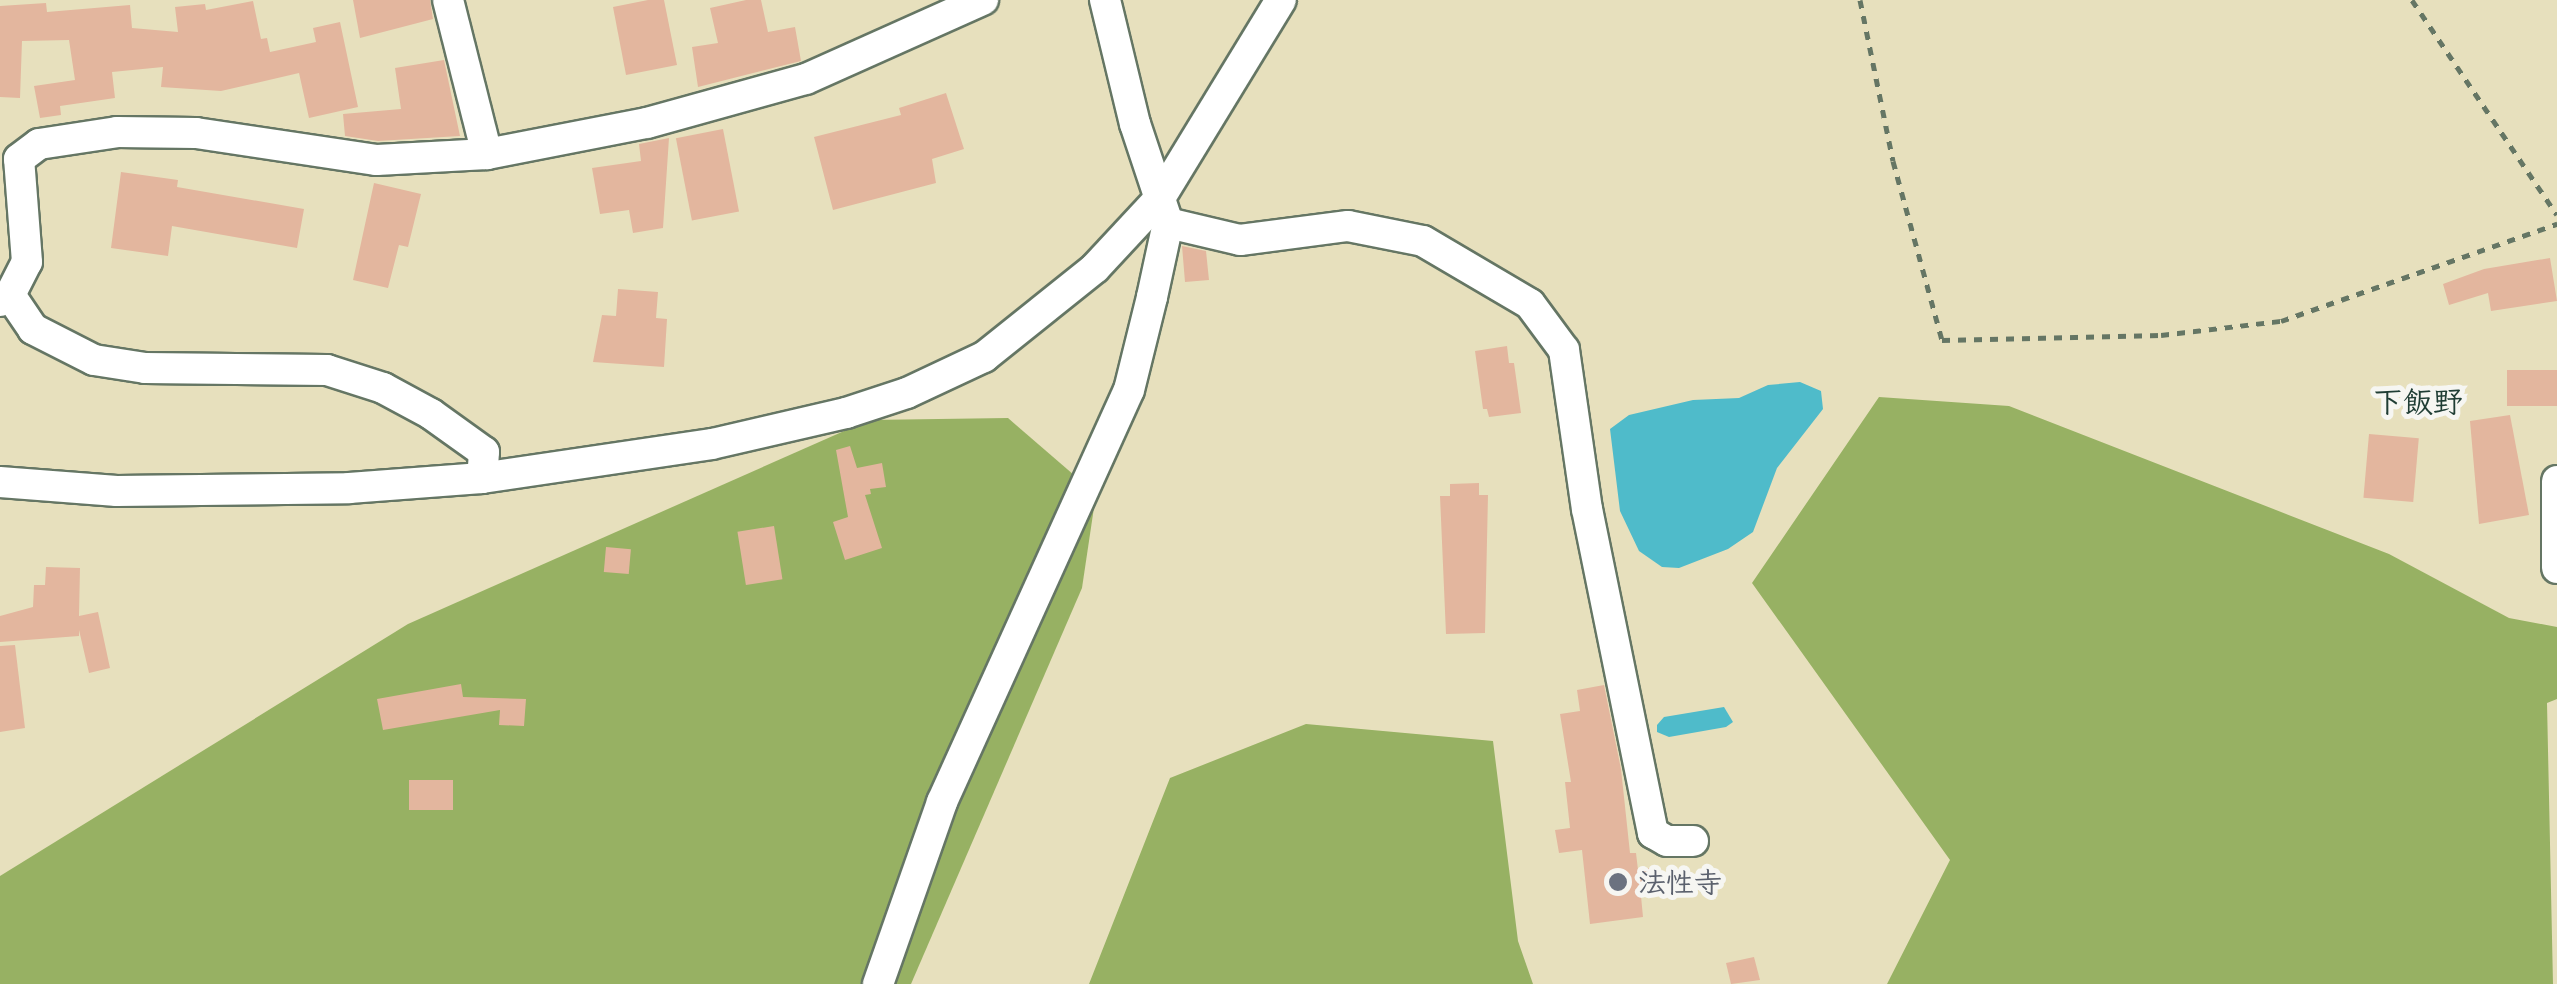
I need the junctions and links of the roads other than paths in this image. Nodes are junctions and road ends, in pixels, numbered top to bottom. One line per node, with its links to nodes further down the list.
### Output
1 (448, 0): 6 (street)
2 (983, 0): 6 (street)
3 (1105, 0): 7 (street)
4 (1281, 0): 7 (street)
5 (10, 154): 6 (street); 8 (street)
6 (487, 154)
7 (1164, 211): 9 (street); 13 (street); 14 (street)
8 (5, 298): 9 (street)
9 (482, 478): 11 (street)
10 (2557, 481): 12 (street)
11 (0, 482)
12 (2557, 568)
13 (1693, 841)
14 (878, 984)

